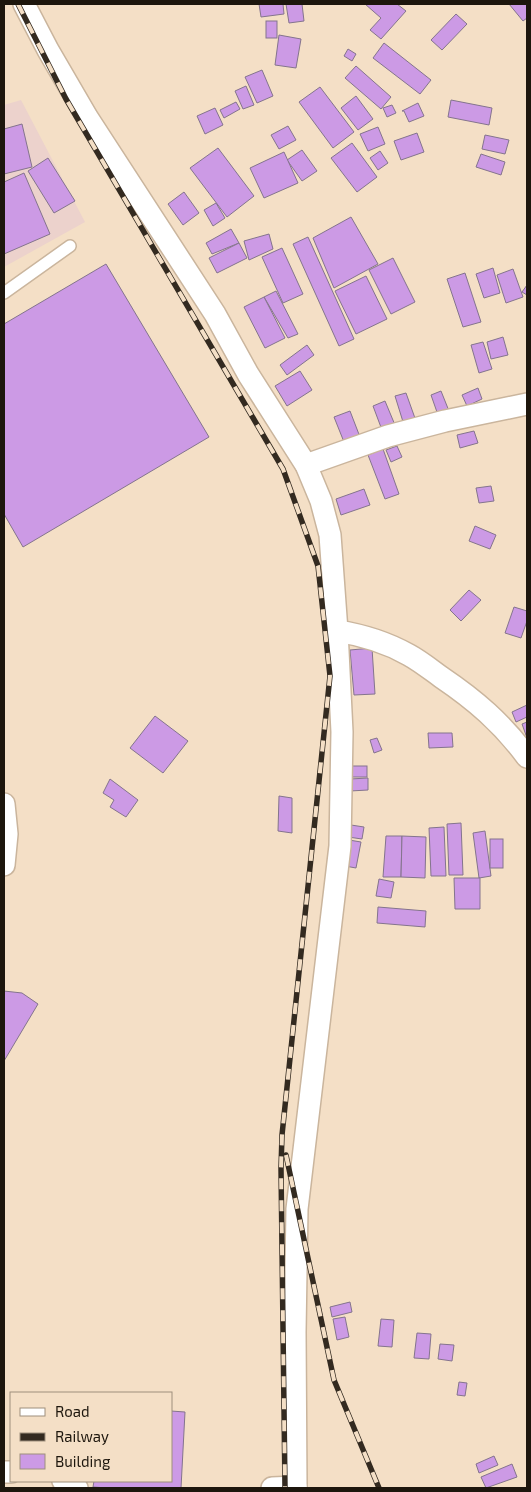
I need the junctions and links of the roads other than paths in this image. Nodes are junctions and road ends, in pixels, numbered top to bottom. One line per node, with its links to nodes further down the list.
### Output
1 (24, 4): 6 (street)
2 (70, 246): 3 (lane)
3 (4, 293)
4 (527, 386): 5 (street)
5 (522, 405): 6 (street)
6 (306, 465): 7 (street)
7 (337, 631): 8 (street); 14 (street)
8 (527, 757)
9 (4, 804): 10 (street)
10 (4, 865)
11 (65, 1482): 12 (street)
12 (76, 1488)
13 (272, 1488): 14 (street)
14 (296, 1488)

